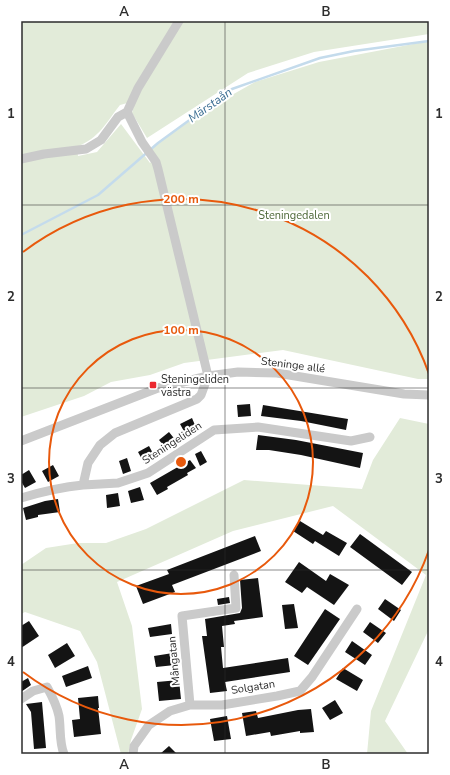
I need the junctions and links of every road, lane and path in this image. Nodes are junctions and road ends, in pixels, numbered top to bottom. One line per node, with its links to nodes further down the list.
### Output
1 (179, 21): 2 (street)
2 (128, 112): 3 (street); 4 (street)
3 (21, 159)
4 (208, 376): 5 (street, Steninge allé); 7 (street, Steninge allé); 8 (street)
5 (429, 395)
6 (370, 437): 8 (street, Steningeliden)
7 (21, 441)
8 (83, 485): 9 (street, Steningeliden)
9 (21, 498)
10 (234, 575): 13 (street, Mångatan)
11 (357, 609): 13 (street, Solgatan)
12 (21, 699): 14 (street)
13 (190, 705): 15 (street, Solgatan)
14 (64, 754)
15 (133, 754)

